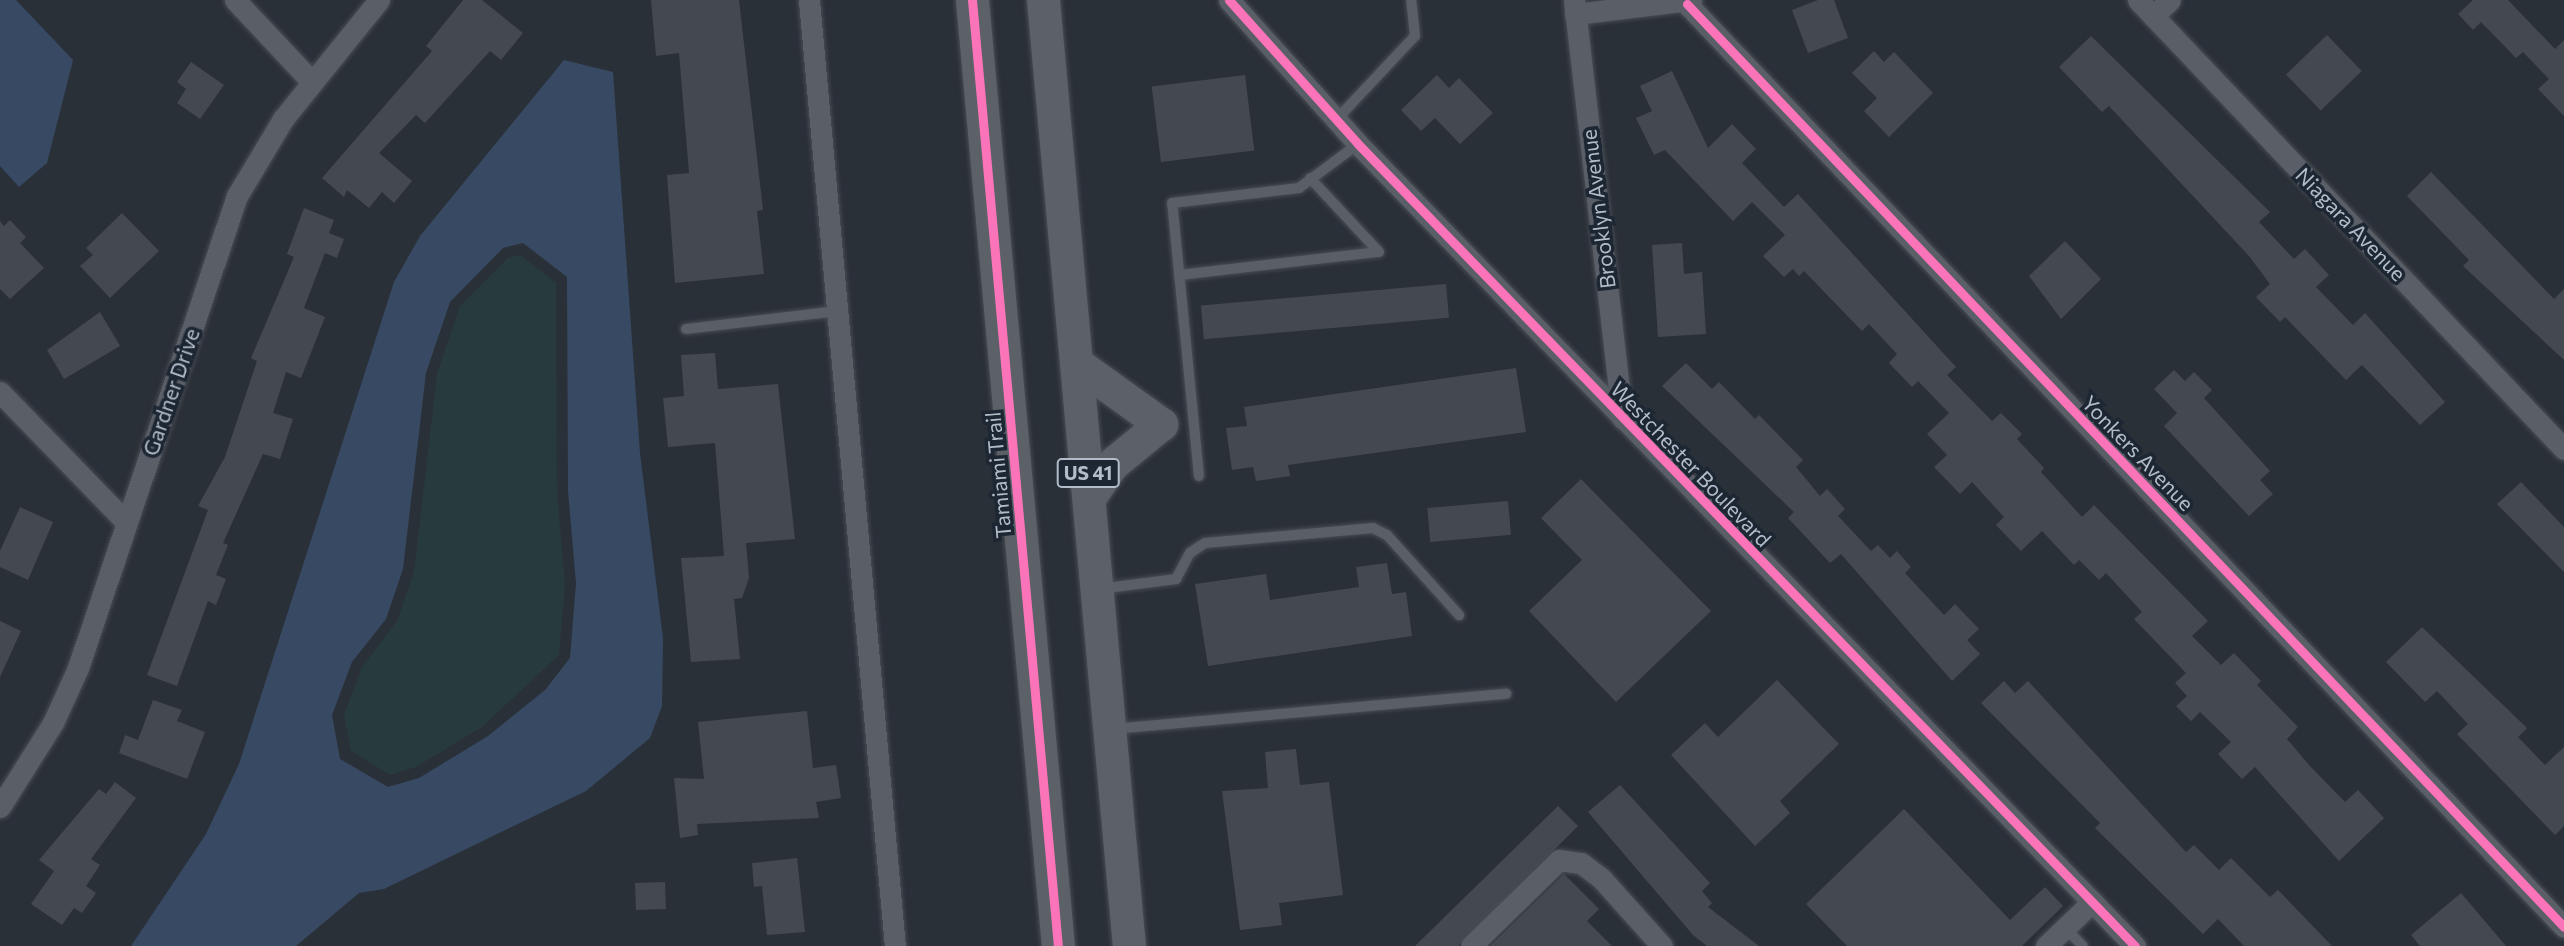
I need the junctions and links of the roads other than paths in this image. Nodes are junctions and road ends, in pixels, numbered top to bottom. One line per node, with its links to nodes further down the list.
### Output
1 (235, 0): 13 (street)
2 (379, 0): 13 (street, Gardner Drive)
3 (809, 0): 18 (street)
4 (972, 0): 37 (main road, Tamiami Trail)
5 (1043, 0): 20 (main road, US 41)
6 (1228, 0): 14 (street, Westchester Boulevard)
7 (1411, 0): 14 (lane)
8 (2138, 0): 12 (street, Niagara Avenue)
9 (2169, 0): 12 (street)
10 (1689, 2): 11 (street); 34 (street, Yonkers Avenue)
11 (1574, 7): 22 (street, Brooklyn Avenue)
12 (2153, 16): 24 (street, Niagara Avenue)
13 (312, 82): 27 (street, Gardner Drive)
14 (1337, 119): 15 (street, Westchester Boulevard)
15 (1358, 144): 16 (lane); 22 (street, Westchester Boulevard)
16 (1310, 178): 17 (lane); 17 (lane)
17 (1179, 275): 23 (lane)
18 (836, 311): 19 (lane); 36 (street)
19 (686, 329)
20 (1076, 363): 23 (main road); 26 (main road, US 41)
21 (0, 392): 27 (street)
22 (1622, 418): 33 (street, Westchester Boulevard)
23 (1177, 422): 25 (lane); 26 (main road)
24 (2564, 449)
25 (1199, 476)
26 (1091, 495): 28 (main road, US 41)
27 (127, 523): 32 (street, Gardner Drive)
28 (1097, 589): 29 (lane); 31 (main road, US 41)
29 (1459, 615)
30 (1506, 694): 31 (lane)
31 (1109, 729): 38 (main road, US 41)
32 (0, 807)
33 (2092, 902): 35 (street); 43 (street, Westchester Boulevard)
34 (2564, 927)
35 (2065, 928): 41 (street); 42 (lane)
36 (895, 946)
37 (1058, 946)
38 (1129, 946)
39 (1471, 946): 40 (street)
40 (1662, 946)
41 (2046, 946)
42 (2083, 946)
43 (2135, 946)

